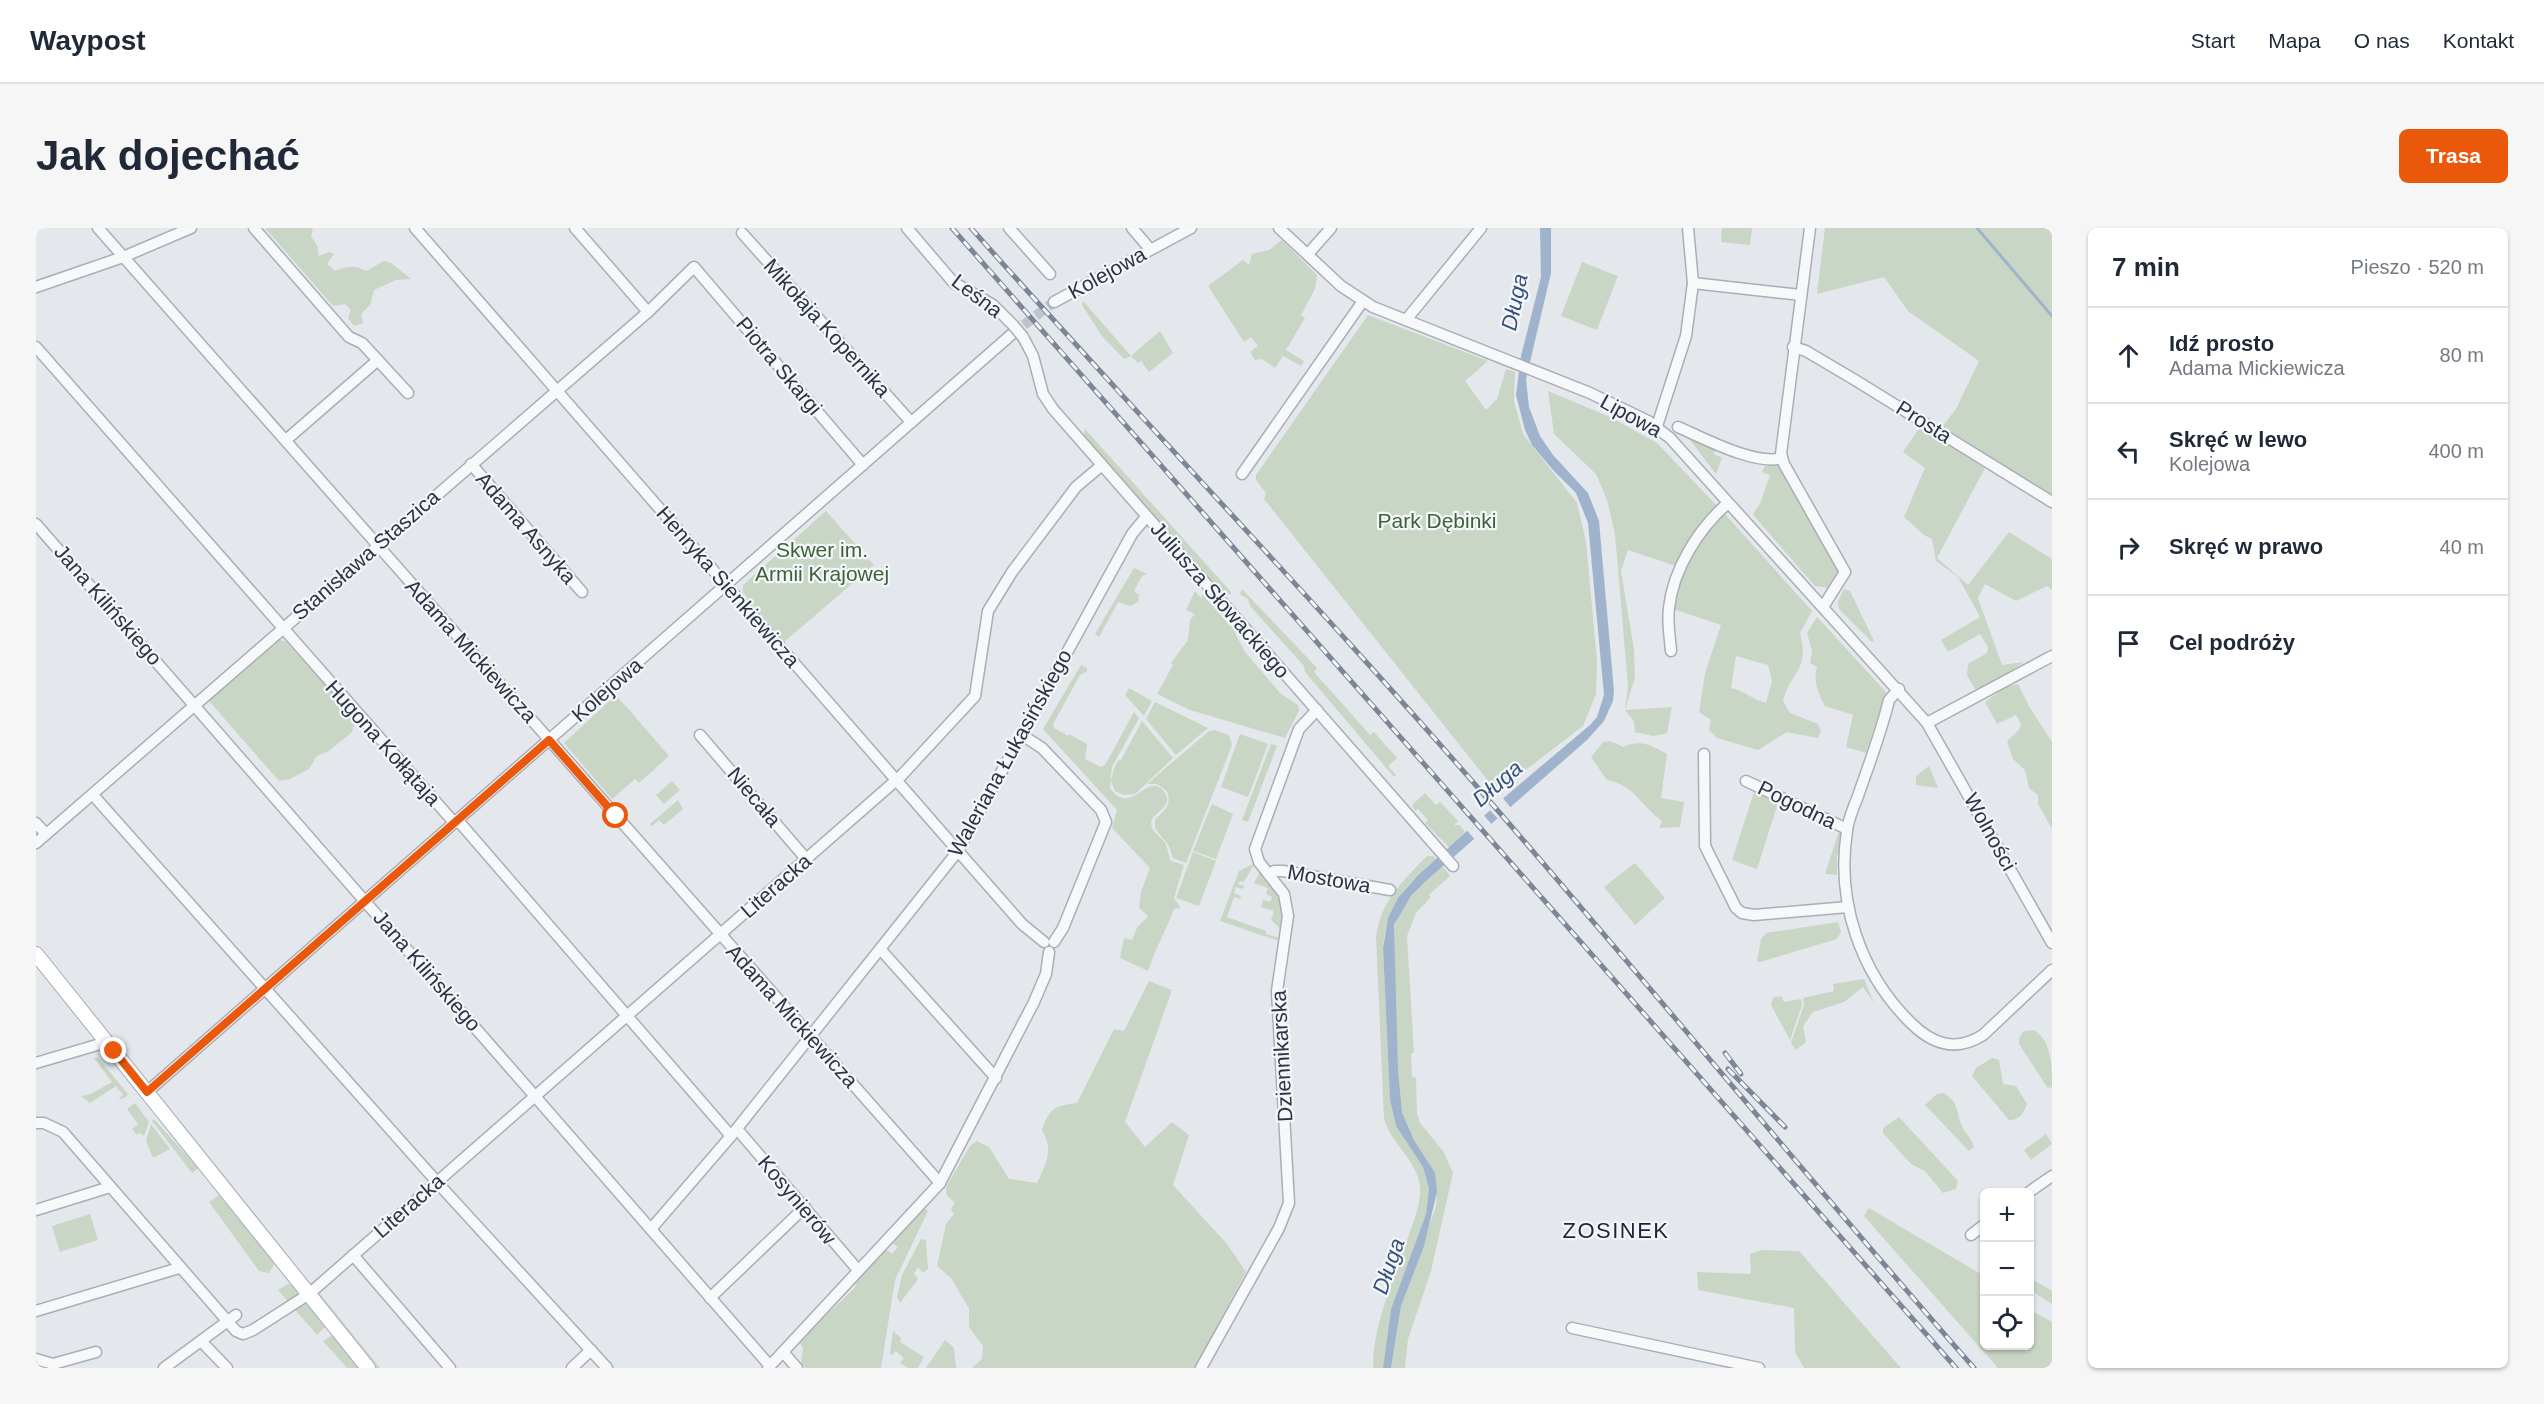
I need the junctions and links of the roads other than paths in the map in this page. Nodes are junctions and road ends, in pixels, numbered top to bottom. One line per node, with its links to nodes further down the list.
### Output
1 (98, 228): 18 (street, Adama Mickiewicza)
2 (191, 228): 18 (street)
3 (254, 228): 31 (street)
4 (415, 228): 32 (street, Henryka Sienkiewicza)
5 (575, 228): 26 (street)
6 (907, 228): 28 (street, Leśna)
7 (1009, 228): 20 (street)
8 (1132, 228): 16 (street)
9 (1191, 228): 16 (street, Kolejowa)
10 (1331, 228): 17 (street)
11 (1481, 228): 27 (street)
12 (1688, 228): 21 (street)
13 (1810, 228): 23 (street)
14 (1284, 230): 17 (street, Lipowa)
15 (742, 233): 34 (street, Mikołaja Kopernika)
16 (1150, 249): 25 (street, Kolejowa)
17 (1308, 255): 24 (street, Lipowa)
18 (123, 257): 22 (street); 37 (street, Adama Mickiewicza)
19 (694, 267): 26 (street, Stanisława Staszica); 40 (street, Piotra Skargi)
20 (1050, 274)
21 (1693, 283): 23 (street); 35 (street)
22 (36, 287)
23 (1801, 295): 30 (street)
24 (1364, 301): 27 (street, Lipowa); 42 (street)
25 (1054, 302)
26 (648, 312): 32 (street, Stanisława Staszica)
27 (1406, 320): 35 (street, Lipowa)
28 (1016, 332): 34 (street, Kolejowa); 41 (street, Juliusza Słowackiego)
29 (36, 347): 51 (street, Hugona Kołłątaja)
30 (1793, 347): 38 (street); 43 (street, Prosta)
31 (378, 360): 33 (street); 37 (street)
32 (556, 389): 39 (street, Stanisława Staszica); 48 (street, Henryka Sienkiewicza)
33 (408, 393)
34 (911, 422): 40 (street, Kolejowa)
35 (1658, 426): 44 (street, Lipowa)
36 (1678, 428): 38 (street)
37 (286, 440): 47 (street, Adama Mickiewicza)
38 (1782, 459): 50 (street)
39 (471, 464): 47 (street, Stanisława Staszica); 49 (street, Adama Asnyka)
40 (863, 465): 48 (street, Kolejowa)
41 (1102, 465): 45 (street, Juliusza Słowackiego); 62 (street, Literacka)
42 (1242, 474)
43 (2052, 502)
44 (1728, 503): 50 (street, Lipowa); 52 (street)
45 (1146, 517): 56 (street, Juliusza Słowackiego); 59 (street, Waleriana Łukasińskiego)
46 (36, 524): 55 (street, Jana Kilińskiego)
47 (377, 545): 51 (street, Stanisława Staszica); 60 (street, Adama Mickiewicza)
48 (727, 585): 60 (street, Kolejowa); 62 (street, Henryka Sienkiewicza)
49 (582, 592)
50 (1823, 607): 54 (street, Lipowa)
51 (283, 628): 55 (street, Stanisława Staszica); 65 (street, Hugona Kołłątaja)
52 (1671, 651)
53 (2052, 656): 57 (street)
54 (1899, 689): 57 (street, Lipowa); 67 (street)
55 (196, 706): 64 (street, Stanisława Staszica); 75 (street, Jana Kilińskiego)
56 (1317, 710): 72 (street, Juliusza Słowackiego); 73 (street, Dziennikarska)
57 (1927, 723): 78 (street, Wolności)
58 (700, 735): 71 (street, Niecała)
59 (1022, 735): 70 (street, Waleriana Łukasińskiego); 79 (street)
60 (549, 740): 65 (street, Kolejowa); 77 (street, Adama Mickiewicza)
61 (1704, 754): 76 (street)
62 (896, 780): 70 (street, Henryka Sienkiewicza); 71 (street, Literacka)
63 (1746, 781): 67 (street, Pogodna)
64 (93, 795): 68 (street, Stanisława Staszica); 83 (street)
65 (456, 821): 75 (street, Kolejowa); 84 (street, Hugona Kołłątaja)
66 (36, 823): 68 (street)
67 (1847, 829): 76 (street)
68 (46, 834): 69 (street, Stanisława Staszica)
69 (36, 843)
70 (958, 851): 79 (street, Henryka Sienkiewicza); 80 (street, Waleriana Łukasińskiego)
71 (807, 860): 77 (street, Literacka)
72 (1453, 866)
73 (1269, 874): 74 (street, Mostowa); 124 (street, Dziennikarska)
74 (1390, 890)
75 (365, 901): 83 (street, Kolejowa); 90 (street, Jana Kilińskiego)
76 (1848, 907): 82 (street)
77 (719, 934): 84 (street, Literacka); 85 (street, Adama Mickiewicza)
78 (2050, 936)
79 (1049, 945): 88 (street)
80 (880, 950): 85 (street, Waleriana Łukasińskiego); 88 (street)
81 (36, 954): 86 (main road)
82 (2052, 970)
83 (266, 988): 89 (street, Kolejowa); 94 (street)
84 (625, 1017): 90 (street, Literacka); 92 (street, Hugona Kołłątaja)
85 (809, 1035): 92 (street, Waleriana Łukasińskiego); 95 (street, Adama Mickiewicza)
86 (107, 1042): 87 (street); 89 (main road)
87 (36, 1063)
88 (996, 1078): 95 (street)
89 (147, 1092): 106 (main road)
90 (537, 1095): 94 (street, Literacka); 101 (street, Jana Kilińskiego)
91 (36, 1123): 96 (street)
92 (734, 1133): 98 (street, Kosynierów); 101 (street, Waleriana Łukasińskiego)
93 (2052, 1176): 97 (street)
94 (437, 1182): 103 (street, Literacka); 112 (street)
95 (940, 1182): 105 (street)
96 (110, 1187): 99 (street); 104 (street)
97 (2034, 1189)
98 (805, 1207): 105 (street, Kosynierów); 107 (street)
99 (36, 1210)
100 (1980, 1228): 102 (street)
101 (651, 1229): 107 (street, Jana Kilińskiego)
102 (1971, 1235)
103 (353, 1255): 106 (street, Literacka); 120 (street)
104 (179, 1268): 108 (street); 109 (street)
105 (858, 1270): 114 (street)
106 (309, 1294): 109 (street, Literacka); 119 (main road)
107 (710, 1298): 116 (street, Jana Kilińskiego)
108 (36, 1311)
109 (232, 1319): 111 (street)
110 (1572, 1328): 125 (street)
111 (201, 1341): 117 (street); 118 (street)
112 (591, 1350): 121 (street); 122 (street)
113 (96, 1352): 115 (street)
114 (783, 1352): 116 (street); 123 (street)
115 (36, 1359)
116 (769, 1367)
117 (164, 1368)
118 (227, 1368)
119 (368, 1368)
120 (450, 1368)
121 (572, 1368)
122 (608, 1368)
123 (797, 1368)
124 (1201, 1368)
125 (1758, 1368)

